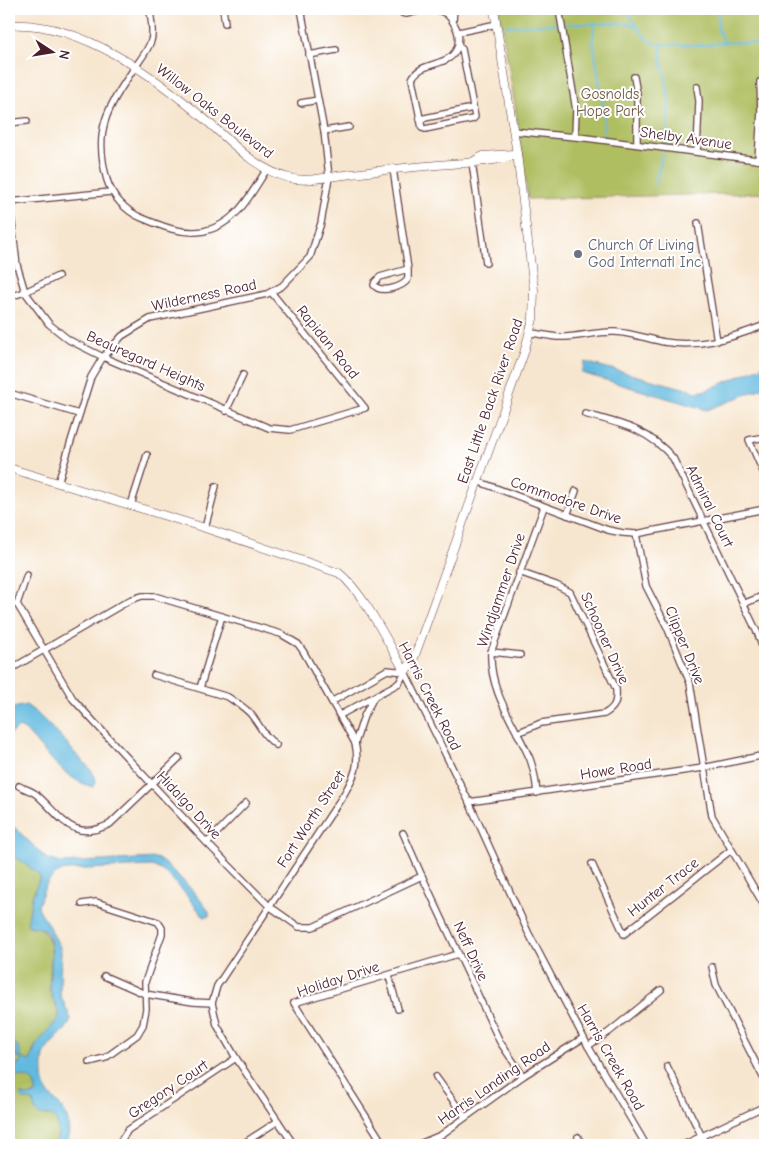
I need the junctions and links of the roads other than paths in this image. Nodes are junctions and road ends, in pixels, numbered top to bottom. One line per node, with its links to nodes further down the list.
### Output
1 (223, 9): 11 (street)
2 (301, 9): 17 (street, Wilderness Road)
3 (400, 9): 4 (street)
4 (426, 9)
5 (431, 9): 10 (street)
6 (454, 9): 10 (street)
7 (494, 9): 12 (street, East Little Back River Road)
8 (559, 9): 31 (street)
9 (150, 11): 18 (street)
10 (452, 21): 14 (street)
11 (225, 23)
12 (497, 24): 14 (street); 30 (street, East Little Back River Road)
13 (9, 25): 18 (street, Willow Oaks Boulevard)
14 (459, 32): 15 (street)
15 (458, 46): 24 (street); 25 (street)
16 (336, 50): 17 (street)
17 (309, 55): 22 (street, Wilderness Road)
18 (135, 67): 38 (street, Willow Oaks Boulevard); 41 (street)
19 (634, 77): 32 (street)
20 (760, 82): 35 (street)
21 (697, 87): 33 (street)
22 (318, 100): 23 (street); 29 (street, Wilderness Road)
23 (301, 103)
24 (473, 108): 25 (street); 25 (street)
25 (420, 119)
26 (27, 121): 27 (street)
27 (9, 123)
28 (349, 126): 29 (street)
29 (324, 131): 40 (street, Wilderness Road)
30 (513, 131): 31 (street, Shelby Avenue); 34 (street, East Little Back River Road)
31 (575, 136): 32 (street, Shelby Avenue)
32 (636, 144): 33 (street, Shelby Avenue)
33 (697, 152): 35 (street, Shelby Avenue)
34 (517, 154): 37 (street, Willow Oaks Boulevard); 51 (street, East Little Back River Road)
35 (758, 160): 36 (street, Shelby Avenue)
36 (765, 161)
37 (472, 162): 39 (street, Willow Oaks Boulevard); 44 (street)
38 (267, 169): 40 (street, Willow Oaks Boulevard); 41 (street)
39 (393, 169): 40 (street, Willow Oaks Boulevard); 45 (street)
40 (329, 177): 48 (street, Wilderness Road)
41 (111, 192): 42 (street)
42 (9, 201): 47 (street, Beauregard Heights)
43 (698, 223): 52 (street)
44 (486, 263)
45 (408, 269): 45 (street)
46 (58, 276): 47 (street)
47 (25, 292): 49 (street); 53 (street, Beauregard Heights)
48 (271, 292): 53 (street, Wilderness Road); 56 (street, Rapidan Road)
49 (9, 297)
50 (765, 325): 52 (street)
51 (531, 333): 52 (street); 64 (street, East Little Back River Road)
52 (717, 341)
53 (103, 357): 57 (street, Beauregard Heights); 58 (street, Wilderness Road)
54 (243, 375): 57 (street)
55 (9, 393): 58 (street)
56 (365, 408): 57 (street, Beauregard Heights)
57 (226, 411)
58 (79, 414): 65 (street, Wilderness Road)
59 (585, 414): 72 (street, Admiral Court)
60 (765, 437): 63 (street)
61 (147, 455): 68 (street)
62 (9, 468): 65 (street, Harris Creek Road)
63 (765, 476)
64 (478, 481): 69 (street, Commodore Drive); 87 (street, East Little Back River Road)
65 (58, 483): 68 (street, Harris Creek Road)
66 (216, 486): 73 (street)
67 (576, 490): 71 (street)
68 (131, 505): 73 (street, Harris Creek Road)
69 (544, 507): 71 (street, Commodore Drive); 75 (street, Windjammer Drive)
70 (765, 509): 72 (street, Commodore Drive)
71 (567, 515): 74 (street, Commodore Drive)
72 (704, 521): 74 (street, Commodore Drive); 80 (street, Admiral Court)
73 (205, 528): 87 (street, Harris Creek Road)
74 (636, 534): 98 (street, Clipper Drive)
75 (519, 572): 83 (street, Windjammer Drive); 93 (street, Schooner Drive)
76 (28, 575): 79 (street)
77 (765, 595): 80 (street)
78 (9, 604): 79 (street)
79 (17, 604): 82 (street, Hidalgo Drive)
80 (743, 604): 85 (street, Admiral Court)
81 (222, 616): 82 (street, Fort Worth Street); 89 (street); 91 (street, Fort Worth Street)
82 (43, 650): 86 (street, Fort Worth Street); 99 (street, Hidalgo Drive)
83 (491, 652): 84 (street); 93 (street, Windjammer Drive)
84 (520, 655)
85 (765, 656)
86 (9, 670)
87 (405, 672): 90 (street, East Little Back River Road); 91 (street); 102 (street, Harris Creek Road)
88 (154, 675): 89 (street)
89 (200, 688): 95 (street)
90 (375, 696): 92 (street, East Little Back River Road); 94 (street)
91 (333, 701): 92 (street, Fort Worth Street)
92 (340, 715): 94 (street, Fort Worth Street)
93 (517, 733): 101 (street, Windjammer Drive)
94 (355, 743): 110 (street, Fort Worth Street)
95 (276, 745)
96 (765, 755): 98 (street, Howe Road)
97 (179, 758): 99 (street)
98 (703, 768): 101 (street, Howe Road); 106 (street, Clipper Drive)
99 (153, 785): 100 (street); 105 (street, Hidalgo Drive)
100 (19, 786)
101 (537, 793): 102 (street, Howe Road)
102 (469, 802): 120 (street, Harris Creek Road)
103 (246, 803): 105 (street)
104 (403, 833): 108 (street, Neff Drive)
105 (207, 843): 110 (street, Hidalgo Drive)
106 (731, 850): 107 (street, Hunter Trace); 111 (street, Clipper Drive)
107 (592, 864)
108 (422, 876): 110 (street, Hidalgo Drive); 112 (street, Neff Drive)
109 (82, 904): 117 (street)
110 (268, 906): 118 (street, Fort Worth Street)
111 (765, 907)
112 (458, 954): 115 (street, Holiday Drive); 125 (street, Neff Drive)
113 (712, 967): 127 (street)
114 (104, 976): 117 (street)
115 (389, 976): 119 (street); 136 (street, Holiday Drive)
116 (661, 990): 121 (street)
117 (145, 994): 118 (street); 123 (street)
118 (212, 1002): 122 (street)
119 (398, 1009)
120 (583, 1038): 121 (street, Harris Creek Road); 125 (street, Harris Landing Road)
121 (588, 1046): 139 (street, Harris Creek Road)
122 (236, 1058): 130 (street); 133 (street, Gregory Court)
123 (89, 1062)
124 (666, 1066): 131 (street)
125 (523, 1076): 129 (street, Harris Landing Road)
126 (436, 1077): 129 (street)
127 (765, 1081)
128 (765, 1106): 131 (street)
129 (465, 1117): 137 (street, Harris Landing Road)
130 (278, 1121): 134 (street); 135 (street)
131 (701, 1136): 140 (street); 141 (street)
132 (578, 1137): 138 (street)
133 (118, 1145)
134 (241, 1145)
135 (294, 1145)
136 (384, 1145)
137 (417, 1145)
138 (582, 1145)
139 (646, 1145)
140 (682, 1145)
141 (706, 1145)

